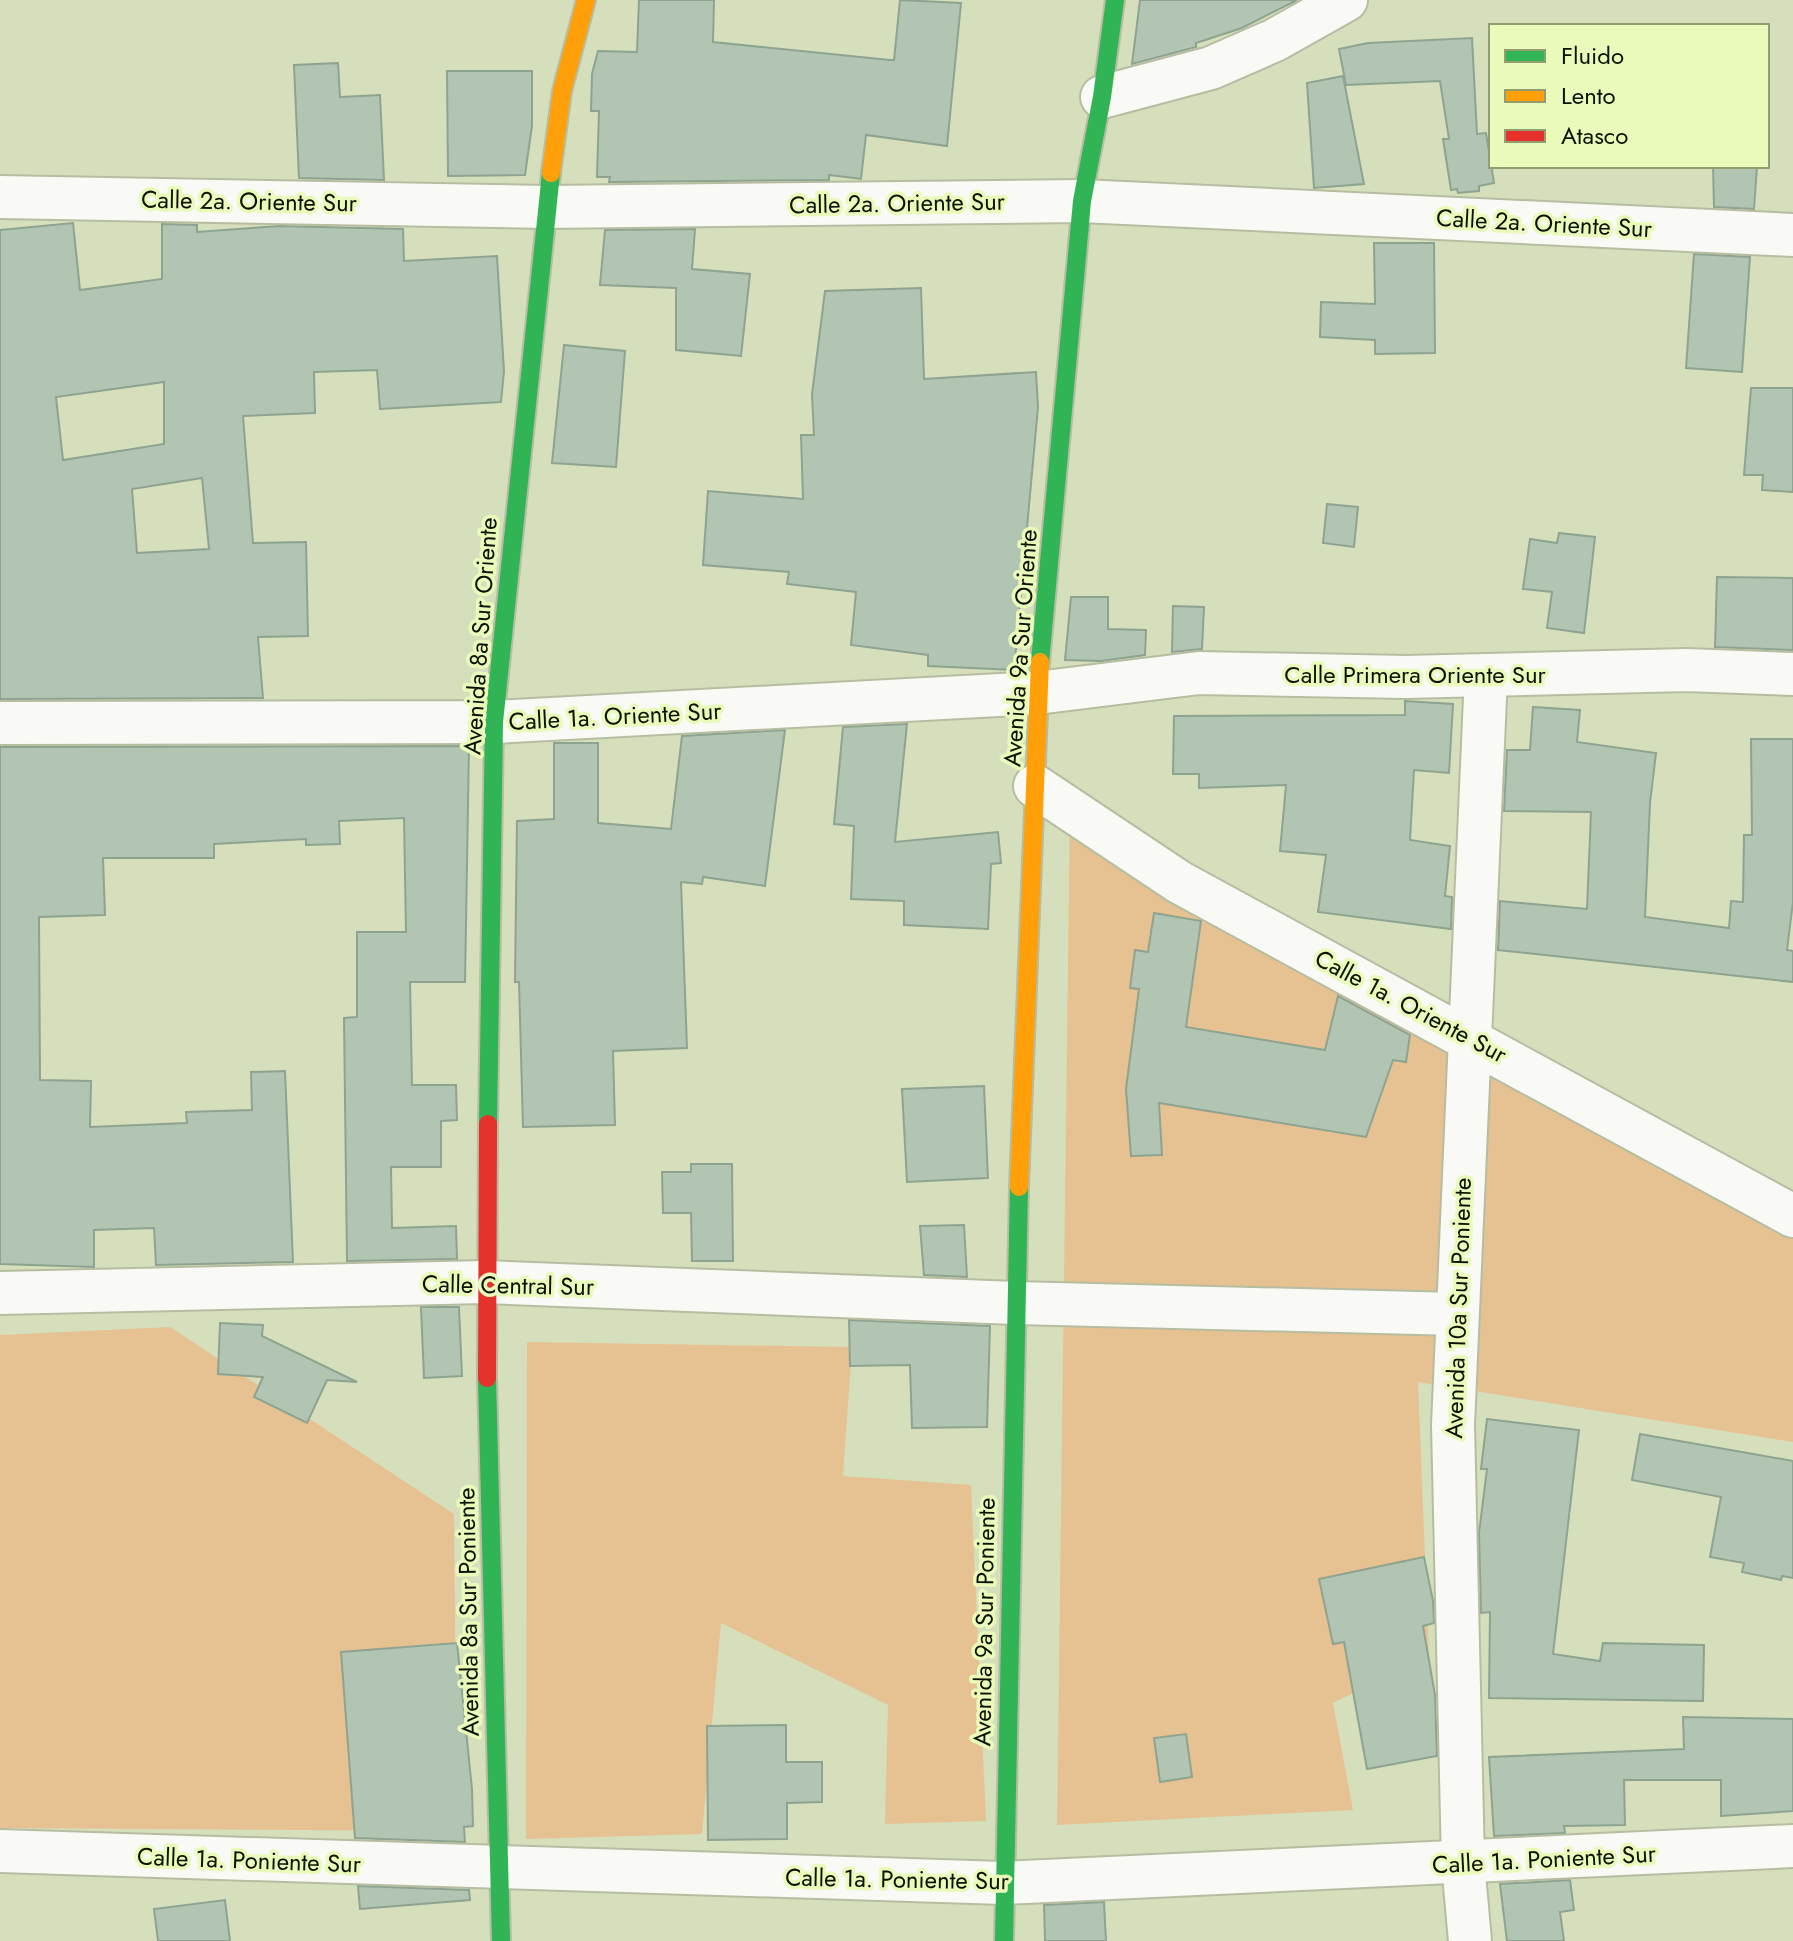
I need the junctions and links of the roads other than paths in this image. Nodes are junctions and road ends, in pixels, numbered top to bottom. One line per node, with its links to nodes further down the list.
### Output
1 (586, 0): 7 (street, Avenida 8a Sur Oriente)
2 (1115, 0): 4 (street, Avenida 9a Sur Oriente)
3 (1340, 2): 4 (street)
4 (1102, 97): 6 (street, Avenida 9a Sur Oriente)
5 (0, 197): 7 (street, Calle 2a. Oriente Sur)
6 (1082, 201): 7 (street, Calle 2a. Oriente Sur); 8 (street, Calle 2a. Oriente Sur); 11 (street, Avenida 9a Sur Oriente)
7 (546, 207): 12 (street, Avenida 8a Sur Oriente)
8 (1793, 235)
9 (1793, 674): 10 (street, Calle Primera Oriente Sur)
10 (1486, 675): 11 (street, Calle Primera Oriente Sur); 15 (street, Avenida 10a Sur Poniente)
11 (1037, 693): 12 (street, Calle 1a. Oriente Sur); 14 (street, Avenida 9a Sur Oriente)
12 (494, 722): 13 (street, Calle 1a. Oriente Sur); 17 (street, Avenida 8a Sur Oriente)
13 (0, 723)
14 (1035, 786): 15 (street, Calle 1a. Oriente Sur); 19 (street, Avenida 9a Sur Oriente)
15 (1467, 1036): 16 (street, Calle 1a. Oriente Sur); 20 (street, Avenida 10a Sur Poniente)
16 (1793, 1216)
17 (485, 1282): 18 (street, Calle Central Sur); 19 (street, Calle Central Sur); 24 (street, Avenida 8a Sur Poniente)
18 (0, 1293)
19 (1015, 1303): 20 (street, Calle Central Sur); 25 (street, Avenida 9a Sur Poniente)
20 (1457, 1314): 23 (street, Avenida 10a Sur Poniente)
21 (1793, 1846): 23 (street, Calle 1a. Poniente Sur)
22 (0, 1851): 24 (street, Calle 1a. Poniente Sur)
23 (1463, 1863): 25 (street, Calle 1a. Poniente Sur); 28 (street, Avenida 10a Sur Poniente)
24 (498, 1869): 25 (street, Calle 1a. Poniente Sur); 26 (street, Avenida 8a Sur Poniente)
25 (1003, 1883): 27 (street, Avenida 9a Sur Poniente)
26 (501, 1941)
27 (1004, 1941)
28 (1470, 1941)

